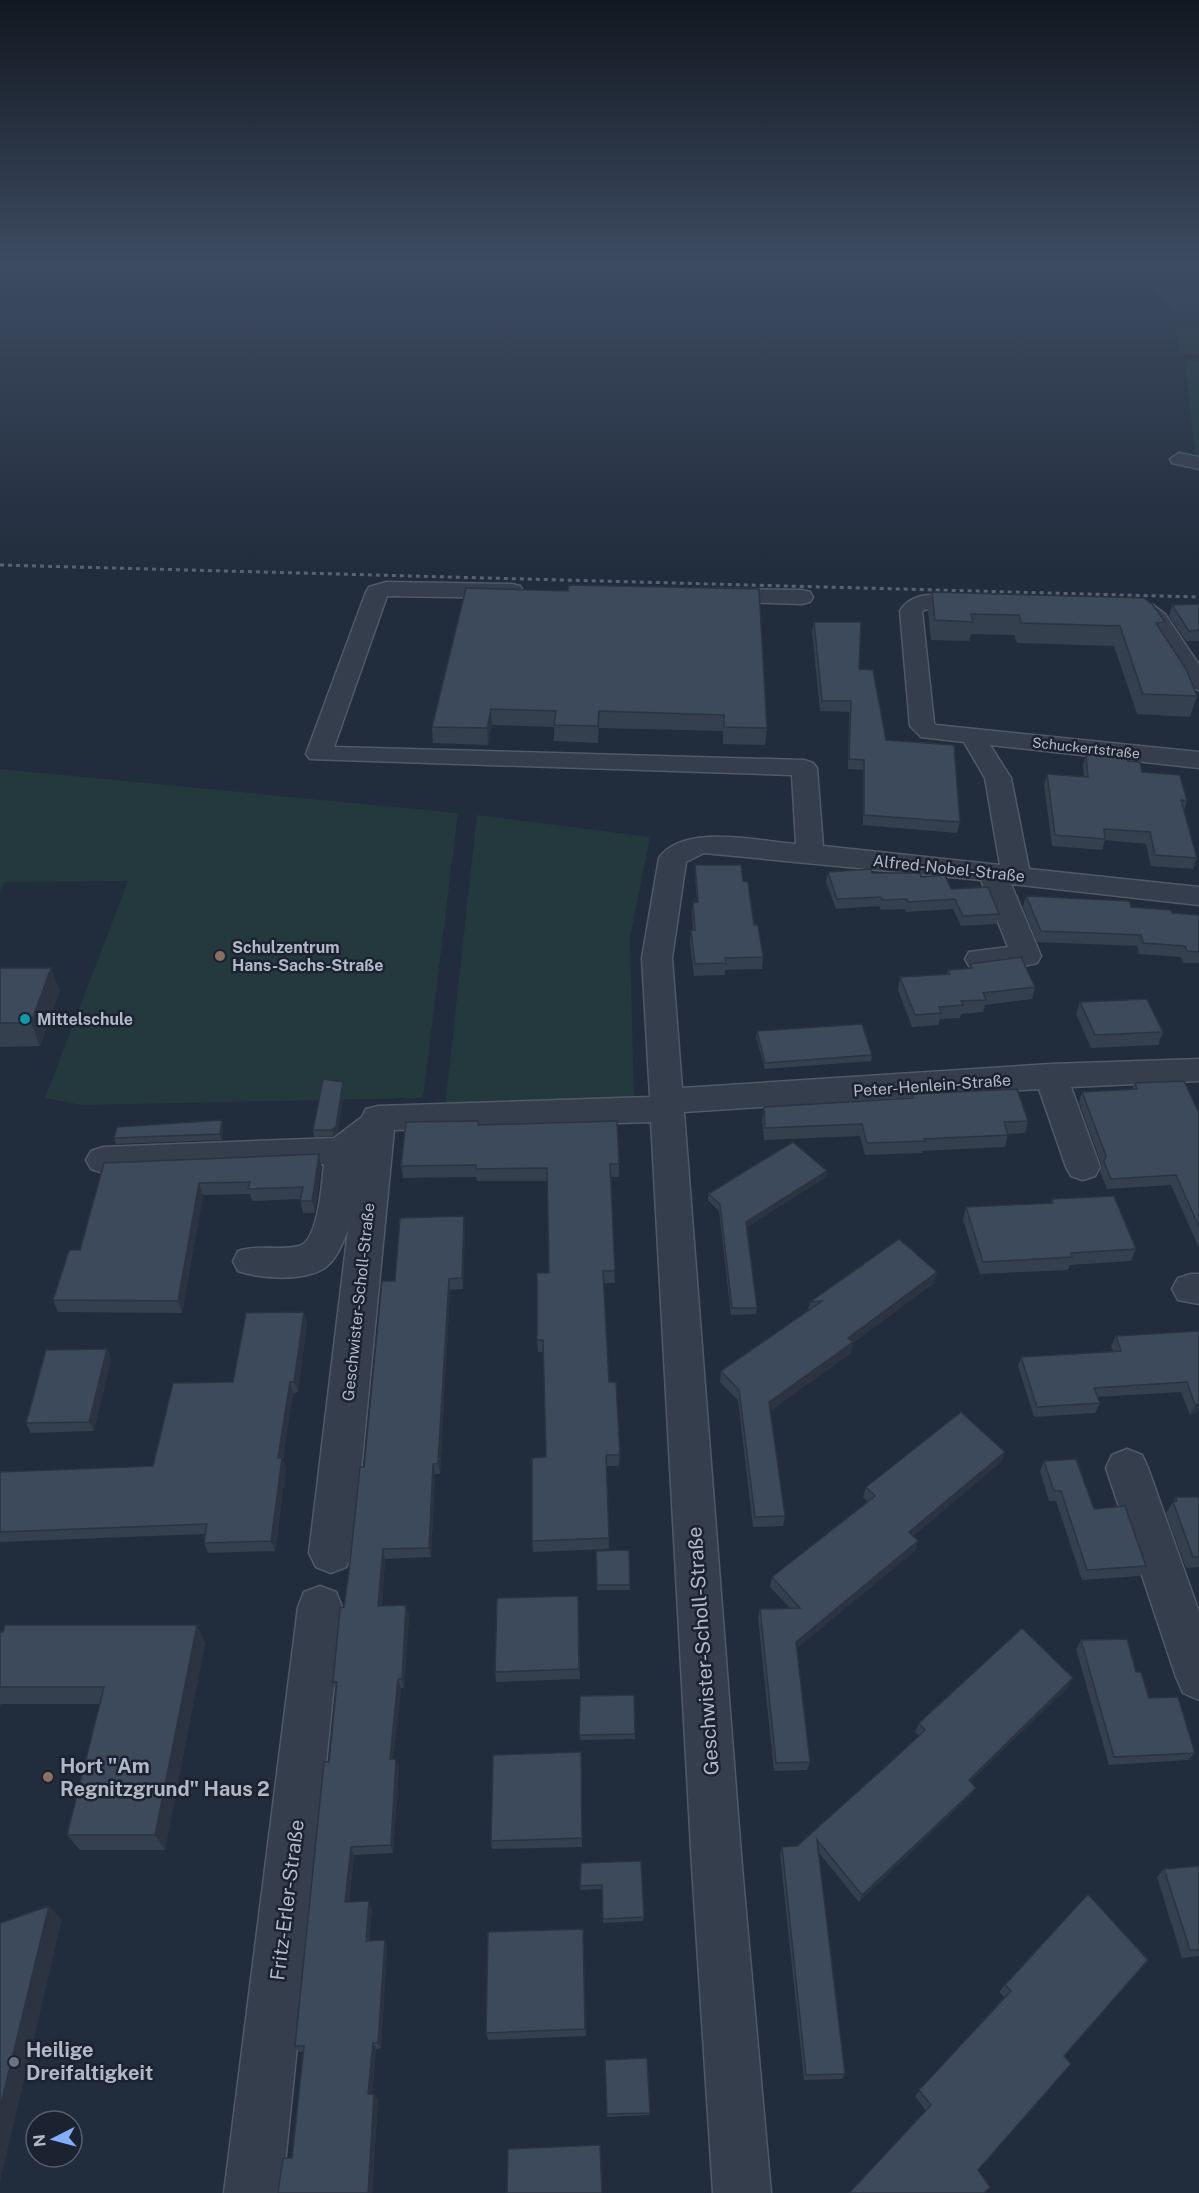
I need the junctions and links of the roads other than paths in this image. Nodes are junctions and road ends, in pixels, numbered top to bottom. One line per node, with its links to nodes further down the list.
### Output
1 (1179, 459): 2 (street)
2 (1199, 463)
3 (540, 592): 13 (street)
4 (695, 595): 5 (street)
5 (802, 597)
6 (993, 604): 10 (street, Schuckertstraße)
7 (1108, 608): 8 (street)
8 (1190, 655): 9 (street)
9 (1199, 683)
10 (972, 735): 11 (street, Schuckertstraße); 14 (street)
11 (1199, 760)
12 (699, 844): 13 (street, Alfred-Nobel-Straße); 19 (street, Geschwister-Scholl-Straße)
13 (810, 853): 14 (street, Alfred-Nobel-Straße)
14 (1004, 873): 15 (street, Alfred-Nobel-Straße); 16 (street)
15 (1199, 896)
16 (980, 959)
17 (1199, 1070): 18 (street, Peter-Henlein-Straße)
18 (1051, 1076): 19 (street, Peter-Henlein-Straße); 23 (street)
19 (666, 1105): 20 (street); 30 (street, Geschwister-Scholl-Straße)
20 (377, 1123): 21 (street); 26 (street, Geschwister-Scholl-Straße)
21 (342, 1150): 22 (street); 24 (street)
22 (103, 1160)
23 (1083, 1167)
24 (251, 1261)
25 (1127, 1468): 28 (street)
26 (331, 1553)
27 (320, 1607): 29 (street, Fritz-Erler-Straße)
28 (1199, 1677)
29 (253, 2193)
30 (742, 2193)

